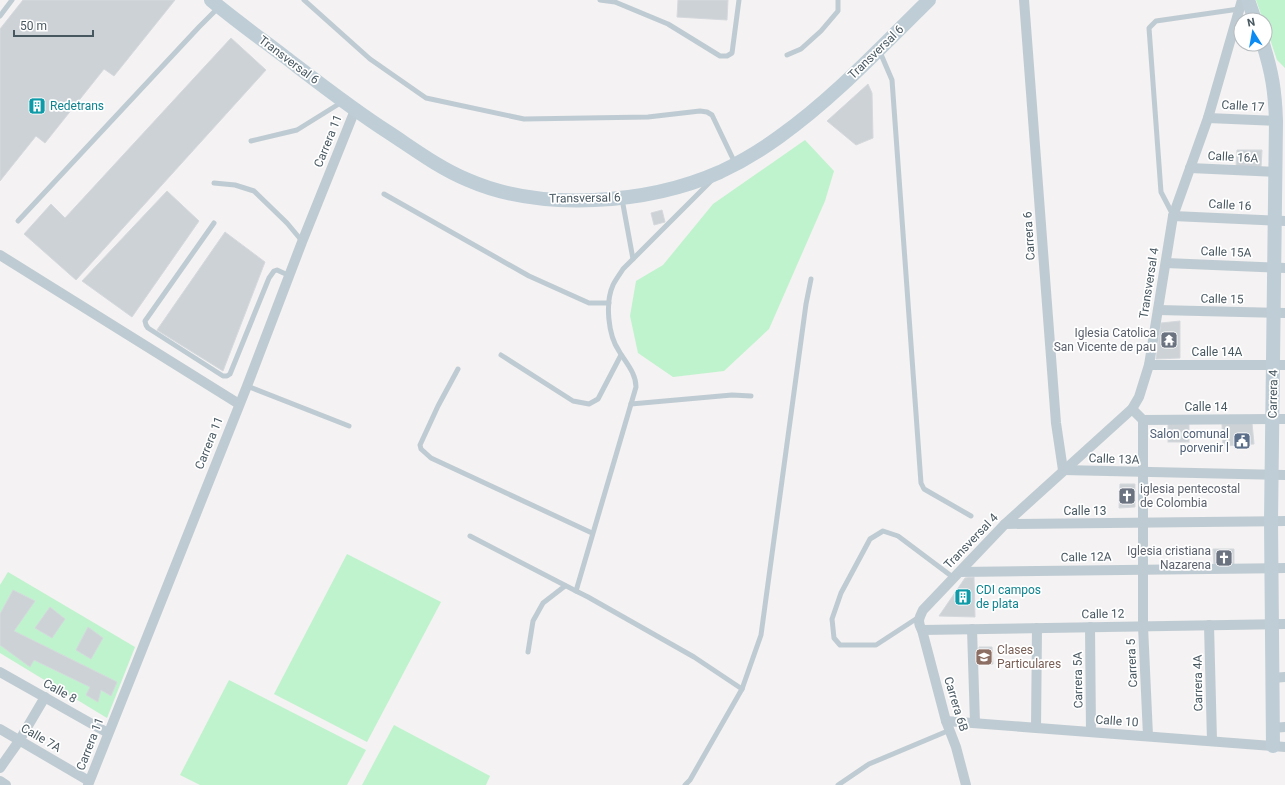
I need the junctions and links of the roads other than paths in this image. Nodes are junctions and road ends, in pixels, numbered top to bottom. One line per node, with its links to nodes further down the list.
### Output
1 (12, 0): 11 (lane)
2 (304, 0): 20 (lane)
3 (600, 0): 4 (lane)
4 (739, 0)
5 (838, 0): 14 (lane)
6 (929, 0): 12 (street, Transversal 6)
7 (1024, 0): 54 (street, Carrera 6)
8 (215, 3): 15 (street, Transversal 6); 28 (lane)
9 (1243, 3): 10 (street); 17 (street, Transversal 4); 27 (lane)
10 (1249, 12)
11 (0, 16)
12 (879, 49): 20 (street, Transversal 6); 57 (lane)
13 (1265, 52): 18 (street, Carrera 4)
14 (787, 55)
15 (343, 101): 16 (street, Transversal 6); 19 (lane)
16 (355, 110): 26 (street, Transversal 6); 31 (street, Carrera 11)
17 (1208, 118): 18 (street, Calle 17); 21 (street, Transversal 4)
18 (1276, 121): 23 (street, Carrera 4)
19 (251, 141)
20 (735, 164): 22 (street, Transversal 6)
21 (1190, 168): 23 (street, Calle 16A); 27 (street, Transversal 4)
22 (720, 172): 26 (street, Transversal 6); 33 (lane)
23 (1276, 172): 29 (street, Carrera 4)
24 (214, 183): 31 (lane)
25 (384, 194): 38 (lane)
26 (622, 198): 33 (lane)
27 (1173, 216): 29 (street, Calle 16); 34 (street, Transversal 4)
28 (18, 221)
29 (1280, 221): 35 (street, Carrera 4)
30 (214, 223): 36 (lane)
31 (302, 242): 36 (street, Carrera 11)
32 (0, 255): 48 (street)
33 (633, 259): 38 (lane)
34 (1166, 263): 35 (street, Calle 15A); 39 (street, Transversal 4)
35 (1280, 267): 40 (street, Carrera 4)
36 (290, 276): 46 (street, Carrera 11)
37 (811, 279): 79 (lane)
38 (609, 304): 42 (lane)
39 (1158, 310): 40 (street, Calle 15); 43 (street, Transversal 4)
40 (1279, 313): 44 (street, Carrera 4)
41 (502, 355): 42 (lane)
42 (621, 355): 49 (lane)
43 (1149, 365): 44 (street, Calle 14A); 50 (street, Transversal 4)
44 (1279, 365): 51 (street, Carrera 4)
45 (458, 369): 61 (lane)
46 (247, 386): 48 (street, Carrera 11); 53 (lane)
47 (751, 396): 49 (lane)
48 (239, 404): 86 (street, Carrera 11)
49 (631, 404): 61 (lane)
50 (1132, 409): 52 (street); 54 (street, Transversal 4)
51 (1279, 419): 52 (street, Calle 14); 56 (street, Carrera 4)
52 (1142, 420): 55 (street, Carrera 5)
53 (349, 426)
54 (1063, 470): 55 (street, Calle 13A); 60 (street, Transversal 4)
55 (1143, 473): 56 (street, Calle 13A); 59 (street, Carrera 5)
56 (1278, 475): 58 (street, Carrera 4)
57 (971, 516)
58 (1278, 521): 59 (street, Calle 13); 63 (street, Carrera 4)
59 (1142, 523): 60 (street, Calle 13); 64 (street, Carrera 5)
60 (1005, 524): 65 (street, Transversal 4)
61 (592, 533): 67 (lane)
62 (470, 536): 66 (lane)
63 (1278, 568): 64 (street, Calle 12A); 69 (street, Carrera 4)
64 (1142, 570): 65 (street, Calle 12A); 71 (street, Carrera 5)
65 (957, 575): 68 (street, Transversal 4); 68 (lane)
66 (565, 586): 67 (lane); 76 (lane)
67 (576, 591): 79 (lane)
68 (919, 617): 75 (street)
69 (1278, 624): 70 (street, Calle 12); 78 (street, Carrera 4)
70 (1210, 625): 71 (street, Calle 12); 90 (street, Carrera 4A)
71 (1143, 626): 72 (street, Calle 12); 88 (street, Carrera 5)
72 (1090, 627): 73 (street, Calle 12); 87 (street, Carrera 5A)
73 (1037, 628): 74 (street, Calle 12); 83 (street)
74 (972, 629): 75 (street, Calle 12); 81 (street)
75 (922, 630): 82 (street, Carrera 6B)
76 (528, 652)
77 (0, 672): 80 (street, Calle 8)
78 (1279, 678): 84 (street, Carrera 4)
79 (742, 689): 96 (lane)
80 (45, 697): 86 (street, Calle 8); 89 (street)
81 (975, 723): 82 (street, Calle 10); 83 (street, Calle 10)
82 (948, 725): 97 (lane); 98 (street, Carrera 6B)
83 (1036, 728): 87 (street, Calle 10)
84 (1279, 728): 91 (street, Carrera 4)
85 (0, 729): 89 (street, Calle 7A)
86 (108, 732): 94 (street, Carrera 11)
87 (1091, 732): 88 (street, Calle 10)
88 (1148, 736): 90 (street, Calle 10)
89 (19, 741): 92 (street); 94 (street, Calle 7A)
90 (1212, 741): 91 (street, Calle 10)
91 (1279, 746)
92 (0, 768)
93 (0, 781): 95 (street)
94 (89, 783)
95 (6, 785)
96 (685, 785)
97 (838, 785)
98 (966, 785)

